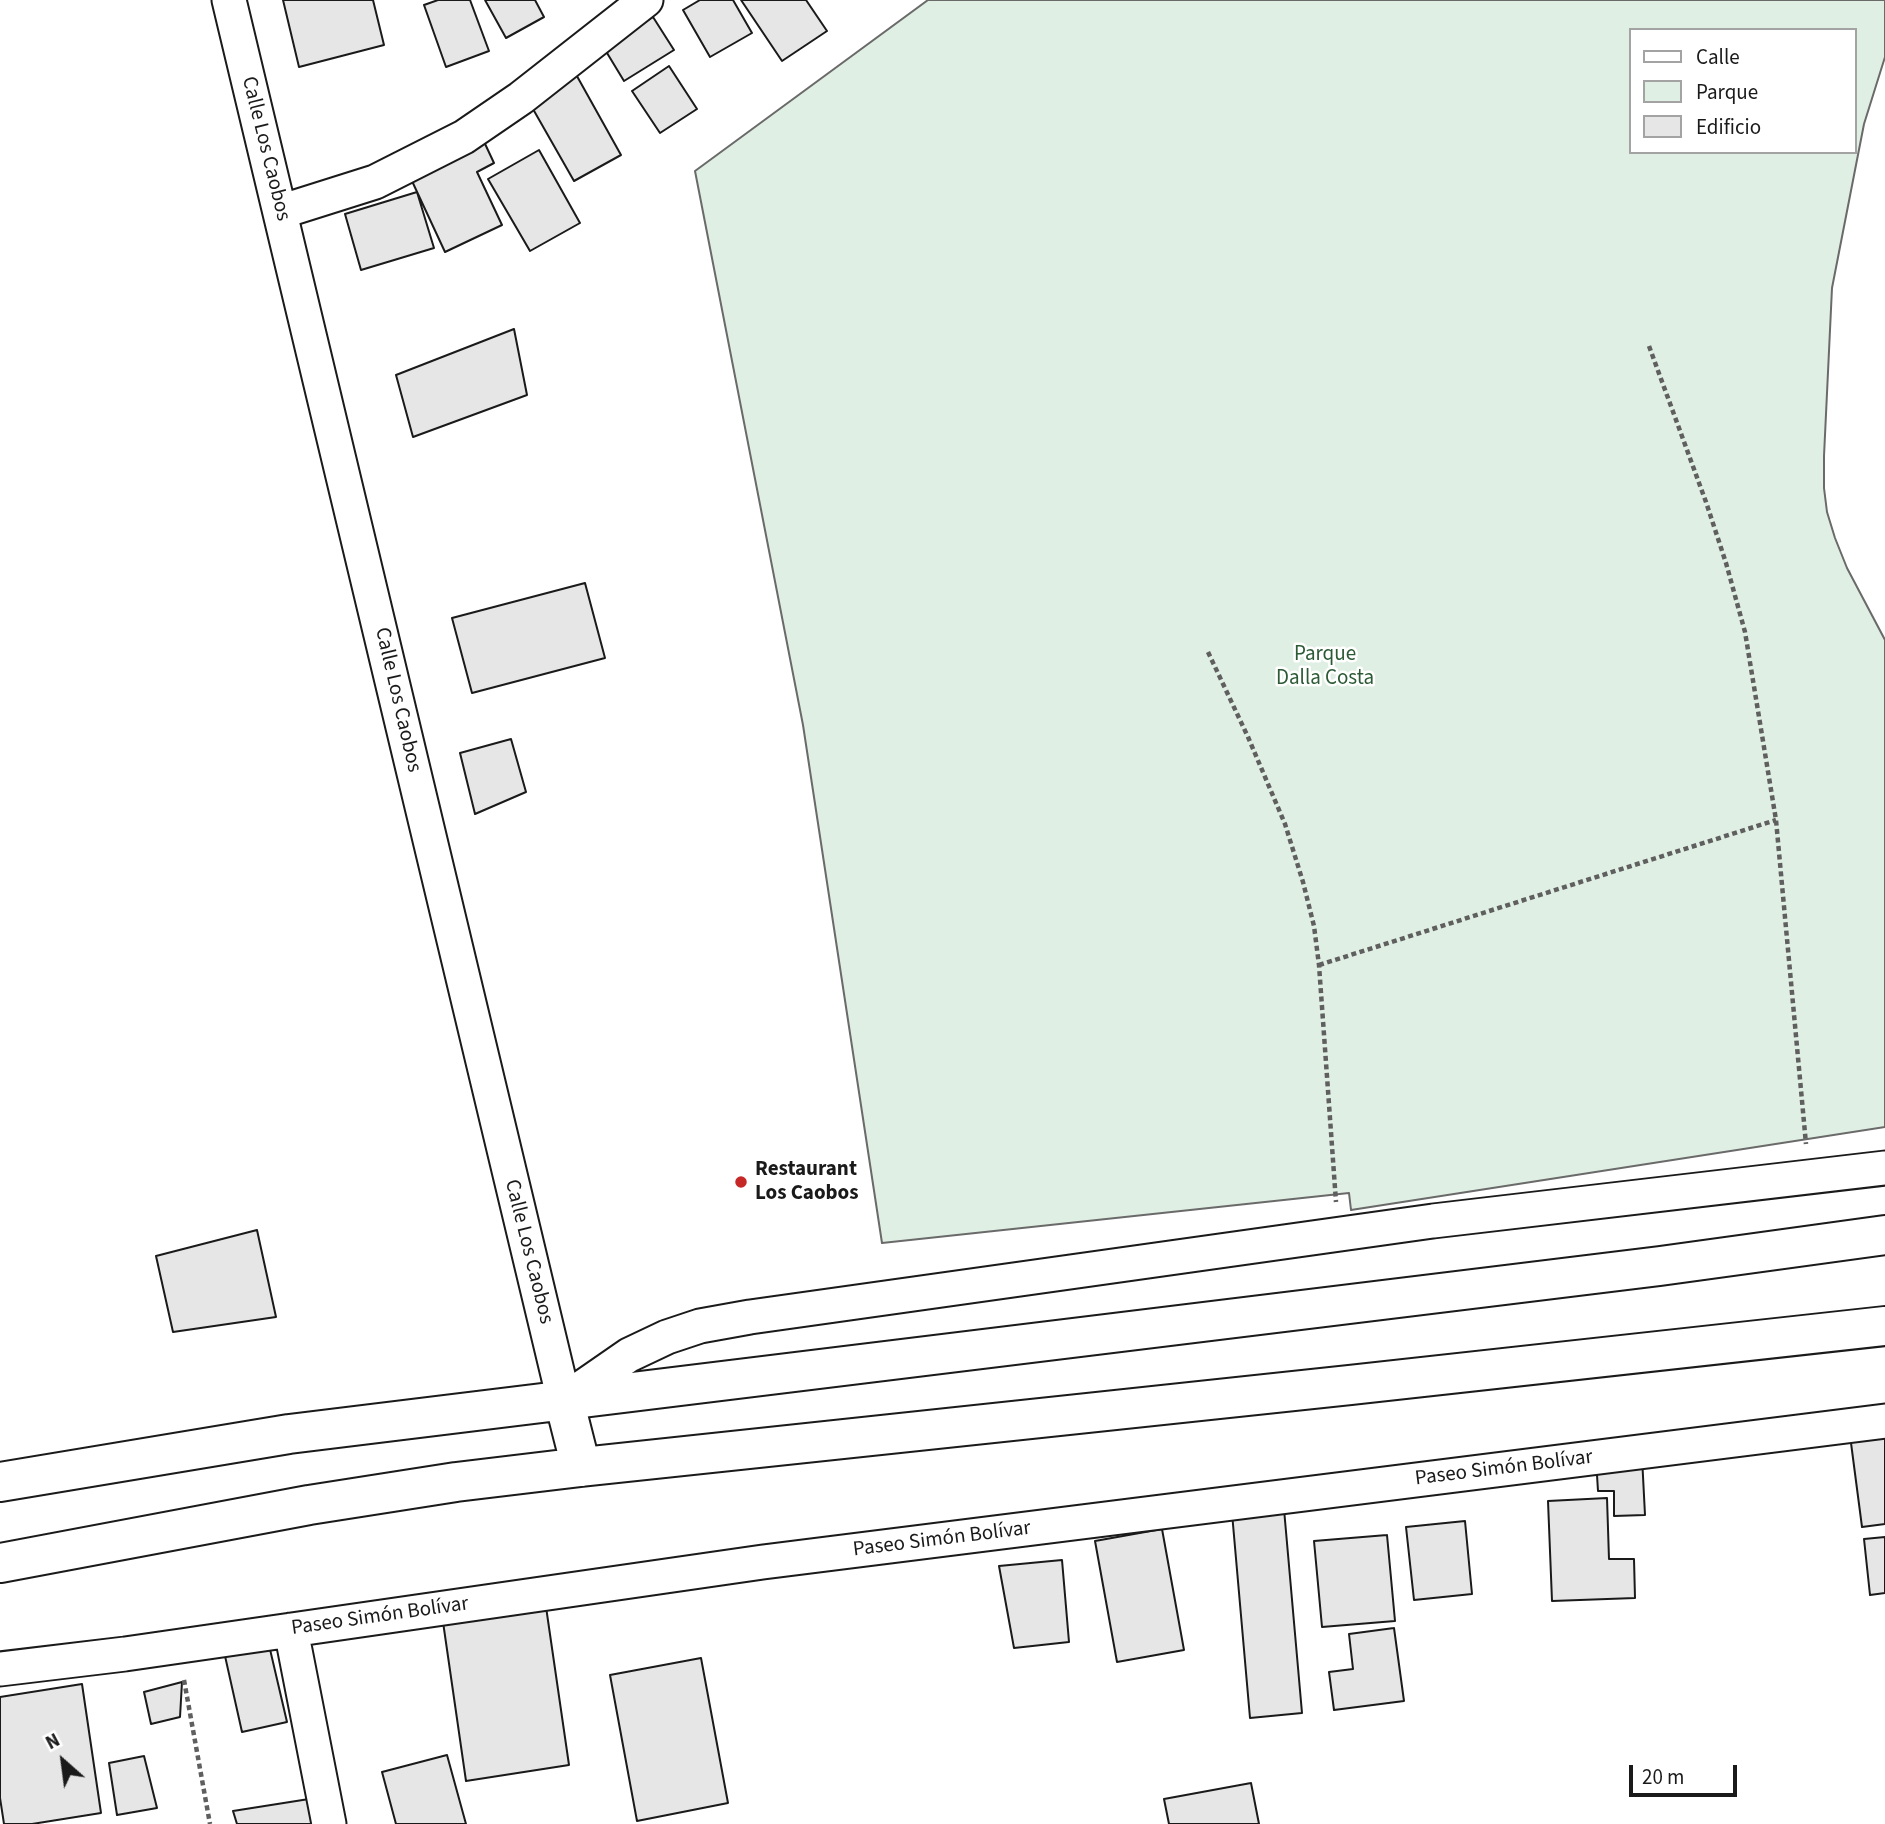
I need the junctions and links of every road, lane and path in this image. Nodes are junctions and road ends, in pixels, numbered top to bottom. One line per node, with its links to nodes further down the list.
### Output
1 (229, 0): 3 (street, Calle Los Caobos)
2 (646, 0): 3 (street)
3 (280, 212): 13 (street, Calle Los Caobos)
4 (1649, 346): 6 (path)
5 (1208, 652): 7 (path)
6 (1776, 820): 7 (path); 9 (path)
7 (1319, 965): 10 (path)
8 (1885, 1168): 9 (street)
9 (1809, 1177): 10 (street)
10 (1338, 1234): 13 (street)
11 (1885, 1235): 13 (main road)
12 (1885, 1325): 15 (main road)
13 (564, 1400): 15 (main road); 16 (main road)
14 (1885, 1421): 18 (street, Paseo Simón Bolívar)
15 (581, 1467): 17 (main road)
16 (0, 1482)
17 (0, 1563)
18 (291, 1630): 19 (street, Paseo Simón Bolívar); 22 (street)
19 (178, 1646): 20 (street, Paseo Simón Bolívar); 21 (path)
20 (1, 1663)
21 (210, 1824)
22 (330, 1824)

